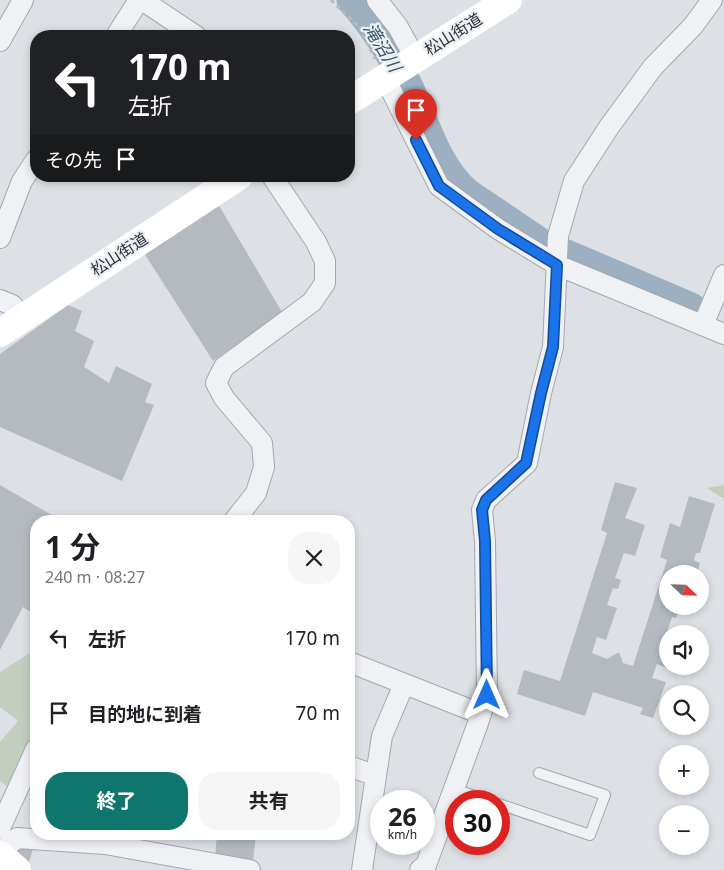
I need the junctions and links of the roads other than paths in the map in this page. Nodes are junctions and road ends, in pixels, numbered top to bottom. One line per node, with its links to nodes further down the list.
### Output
1 (23, 0): 8 (street)
2 (140, 0): 6 (street); 7 (street)
3 (377, 0): 9 (street)
4 (508, 0): 9 (main road, 松山街道)
5 (712, 0): 16 (street)
6 (120, 30)
7 (187, 30)
8 (0, 42)
9 (400, 68): 10 (main road, 松山街道); 16 (street)
10 (355, 97)
11 (30, 169): 14 (street)
12 (230, 182): 19 (main road, 松山街道)
13 (276, 182): 23 (street)
14 (6, 202): 15 (street)
15 (0, 238)
16 (557, 265): 20 (street); 26 (street)
17 (724, 275): 20 (street)
18 (0, 300): 19 (street)
19 (23, 318): 21 (main road, 松山街道)
20 (703, 325): 22 (street)
21 (0, 334)
22 (724, 334)
23 (239, 515)
24 (355, 664): 25 (street)
25 (404, 684): 26 (street); 30 (street)
26 (481, 714): 31 (street)
27 (30, 762): 34 (street)
28 (355, 768): 30 (street)
29 (539, 773): 33 (lane)
30 (376, 776): 40 (street)
31 (454, 789): 32 (lane); 41 (street)
32 (457, 790)
33 (510, 808)
34 (0, 828)
35 (30, 839): 37 (street)
36 (48, 840): 39 (street)
37 (0, 853): 38 (main road)
38 (17, 870)
39 (250, 870)
40 (362, 870)
41 (420, 870)

